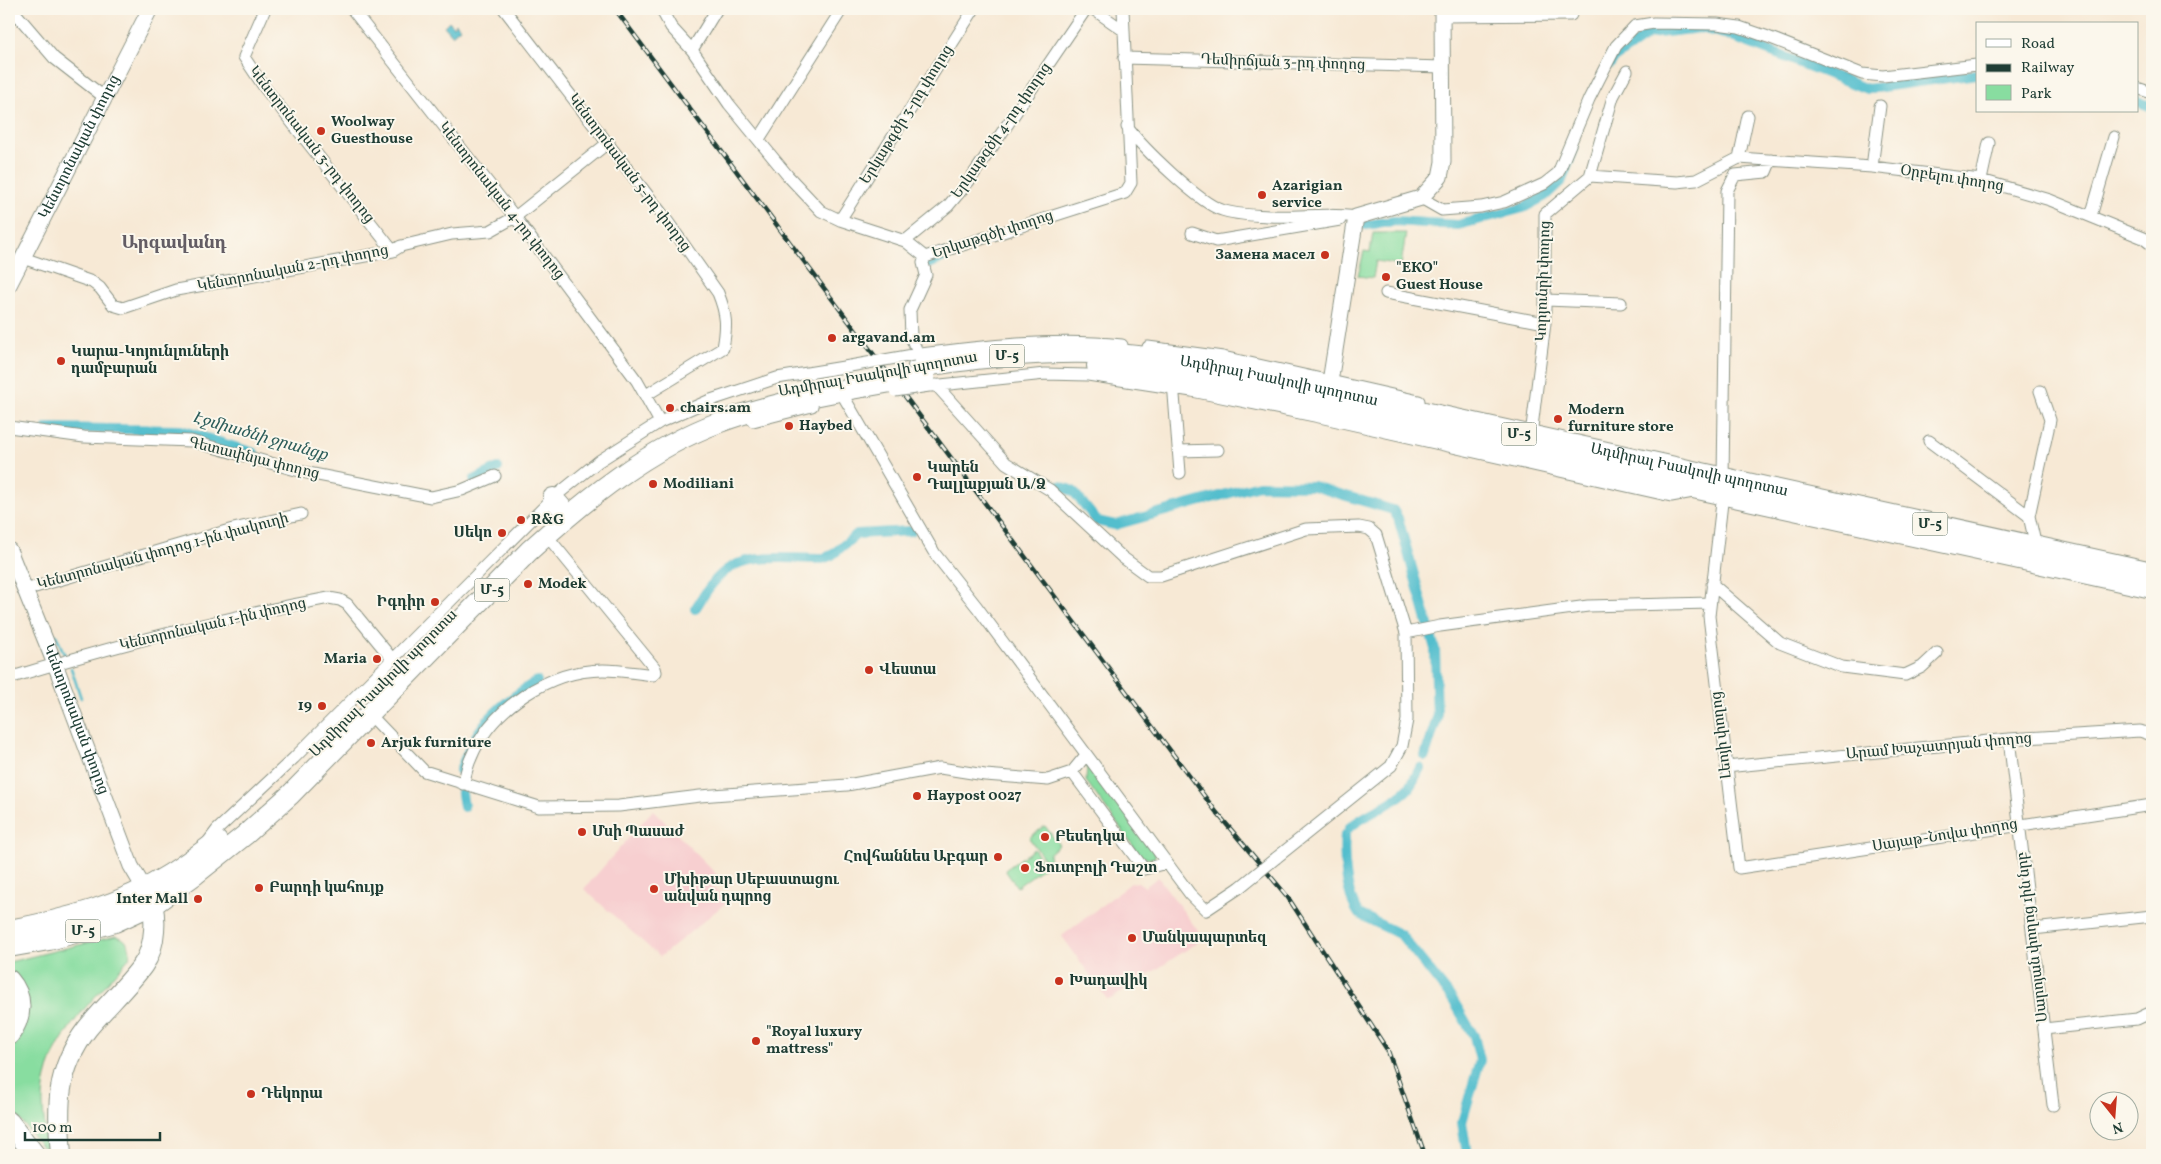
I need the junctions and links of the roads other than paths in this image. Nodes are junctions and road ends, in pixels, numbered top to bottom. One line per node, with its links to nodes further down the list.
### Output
1 (12, 9): 23 (street)
2 (150, 9): 23 (main road, Կենտրոնական փողոց)
3 (265, 9): 44 (street, Կենտրոնական 3-րդ փողոց)
4 (352, 9): 37 (street, Կենտրոնական 4-րդ փողոց)
5 (504, 9): 29 (street, Կենտրոնական 5-րդ փողոց)
6 (661, 9): 16 (street, Երկաթգծի փողոց)
7 (718, 9): 16 (street)
8 (842, 9): 28 (street)
9 (974, 9): 40 (street, Երկաթգծի 3-րդ փողոց)
10 (1086, 9): 42 (street, Երկաթգծի 4-րդ փողոց)
11 (1093, 9): 15 (street)
12 (1123, 9): 15 (street, Երկաթգծի փողոց)
13 (1442, 12): 14 (street); 19 (main road)
14 (1571, 15)
15 (1124, 30): 17 (street, Երկաթգծի փողոց)
16 (692, 50): 28 (street, Երկաթգծի փողոց)
17 (1124, 58): 19 (street, Դեմիրճյան 3-րդ փողոց); 26 (street, Երկաթգծի փողոց)
18 (1976, 65): 36 (street)
19 (1443, 67): 36 (main road)
20 (1627, 72): 34 (street)
21 (2138, 88): 22 (street)
22 (2152, 93)
23 (104, 97): 46 (main road, Կենտրոնական փողոց)
24 (1880, 106): 33 (street)
25 (1748, 116): 31 (street)
26 (1127, 127): 39 (street); 45 (street, Երկաթգծի փողոց)
27 (2114, 137): 38 (street)
28 (759, 139): 40 (street, Երկաթգծի փողոց)
29 (609, 142): 37 (street, Կենտրոնական 2-րդ փողոց); 56 (street, Կենտրոնական 5-րդ փողոց)
30 (1989, 142): 35 (street)
31 (1739, 158): 32 (street, Օրբելու փողոց); 34 (street)
32 (1771, 160): 33 (street, Օրբելու փողոց); 67 (street)
33 (1872, 167): 35 (street, Օրբելու փողոց)
34 (1590, 176): 49 (street, Կորյունրի փողոց)
35 (1981, 180): 38 (street, Օրբելու փողոց)
36 (1421, 198): 39 (main road)
37 (515, 216): 44 (street, Կենտրոնական 2-րդ փողոց); 56 (street, Կենտրոնական 4-րդ փողոց)
38 (2091, 216): 43 (street, Օրբելու փողոց)
39 (1356, 218): 41 (street); 58 (main road)
40 (840, 220): 42 (street, Երկաթգծի փողոց)
41 (1192, 233)
42 (905, 241): 45 (street, Երկաթգծի փողոց)
43 (2152, 245)
44 (393, 251): 46 (street, Կենտրոնական 2-րդ փողոց)
45 (925, 257): 52 (street)
46 (23, 258): 47 (main road, Կենտրոնական փողոց)
47 (9, 285)
48 (1386, 293): 51 (street)
49 (1546, 300): 50 (street); 51 (street, Կորյունրի փողոց)
50 (1620, 303)
51 (1545, 323): 60 (street, Կորյունրի փողոց)
52 (923, 371): 53 (highway, Ադմիրալ Իսակովի պողոտա / Մ-5); 54 (highway, Ադմիրալ Իսակովի պողոտա / Մ-5); 58 (highway, Ադմիրալ Իսակովի պողոտա / Մ-5); 80 (street)
53 (861, 381): 57 (street); 59 (street); 68 (highway, Ադմիրալ Իսակովի պողոտա / Մ-5); 79 (highway, Ադմիրալ Իսակովի պողոտա / Մ-5)
54 (1173, 383): 58 (highway, Ադմիրալ Իսակովի պողոտա / Մ-5); 64 (street)
55 (2040, 391): 70 (street)
56 (646, 396): 59 (street, Կենտրոնական 4-րդ փողոց)
57 (845, 399): 71 (street); 88 (street)
58 (1328, 400): 60 (street); 67 (highway, Ադմիրալ Իսակովի պողոտա / Մ-5); 67 (street)
59 (660, 422): 68 (street)
60 (1532, 426): 67 (street)
61 (9, 427): 66 (street, Գետափնյա փողոց)
62 (1929, 441): 70 (street)
63 (1218, 450): 64 (street)
64 (1178, 451): 65 (street)
65 (1180, 473)
66 (495, 476)
67 (1714, 485): 72 (highway, Ադմիրալ Իսակովի պողոտա / Մ-5); 75 (street, Լեոյի փողոց); 76 (highway, Ադմիրալ Իսակովի պողոտա / Մ-5)
68 (557, 502): 82 (street); 94 (highway, Ադմիրալ Իսակովի պողոտա / Մ-5)
69 (301, 514): 77 (street, Կենտրոնական փողոց 1-ին փակուղի)
70 (2029, 516): 72 (street)
71 (552, 542): 79 (street); 91 (street)
72 (2036, 547): 74 (highway, Ադմիրալ Իսակովի պողոտա / Մ-5)
73 (9, 550): 77 (main road, Կենտրոնական փողոց)
74 (2152, 572)
75 (1712, 584): 78 (street, Լեոյի փողոց); 81 (street)
76 (2152, 588)
77 (25, 590): 83 (main road, Կենտրոնական փողոց)
78 (1710, 603): 80 (street); 89 (street, Լեոյի փողոց)
79 (476, 612): 85 (street); 97 (highway, Ադմիրալ Իսակովի պողոտա / Մ-5)
80 (1406, 633): 95 (street, bridge)
81 (1937, 653)
82 (394, 660): 83 (street, Կենտրոնական 1-ին փողոց); 94 (street)
83 (56, 664): 84 (street, Կենտրոնական 1-ին փողոց); 98 (main road, Կենտրոնական փողոց)
84 (9, 678)
85 (376, 721): 91 (street); 97 (street)
86 (2152, 735): 87 (street, Արամ Խաչատրյան փողոց)
87 (2009, 740): 89 (street, Արամ Խաչատրյան փողոց); 93 (street, Սարոյան փողոց 1ին նրբ)
88 (1086, 754): 90 (street); 95 (street)
89 (1726, 767): 96 (street, Լեոյի փողոց)
90 (1072, 772): 91 (street); 95 (street)
91 (463, 784)
92 (2152, 805): 93 (street, Սայաթ-Նովա փողոց)
93 (2020, 824): 96 (street, Սայաթ-Նովա փողոց); 100 (street, Սարոյան փողոց 1ին նրբ)
94 (200, 853): 98 (highway, Ադմիրալ Իսակովի պողոտա / Մ-5)
95 (1166, 863)
96 (1739, 868)
97 (177, 887): 98 (highway, Ադմիրալ Իսակովի պողոտա / Մ-5)
98 (149, 896): 101 (highway, Ադմիրալ Իսակովի պողոտա / Մ-5); 102 (highway, Ադմիրալ Իսակովի պողոտա / Մ-5); 110 (highway)
99 (2152, 916): 100 (street)
100 (2033, 929): 105 (street, Սարոյան փողոց 1ին նրբ)
101 (9, 930)
102 (9, 947)
103 (9, 980): 106 (highway)
104 (2152, 1012): 105 (street)
105 (2044, 1029): 107 (street, Սարոյան փողոց 1ին նրբ)
106 (9, 1035)
107 (2052, 1105)
108 (9, 1122): 109 (highway)
109 (36, 1155)
110 (61, 1155)

